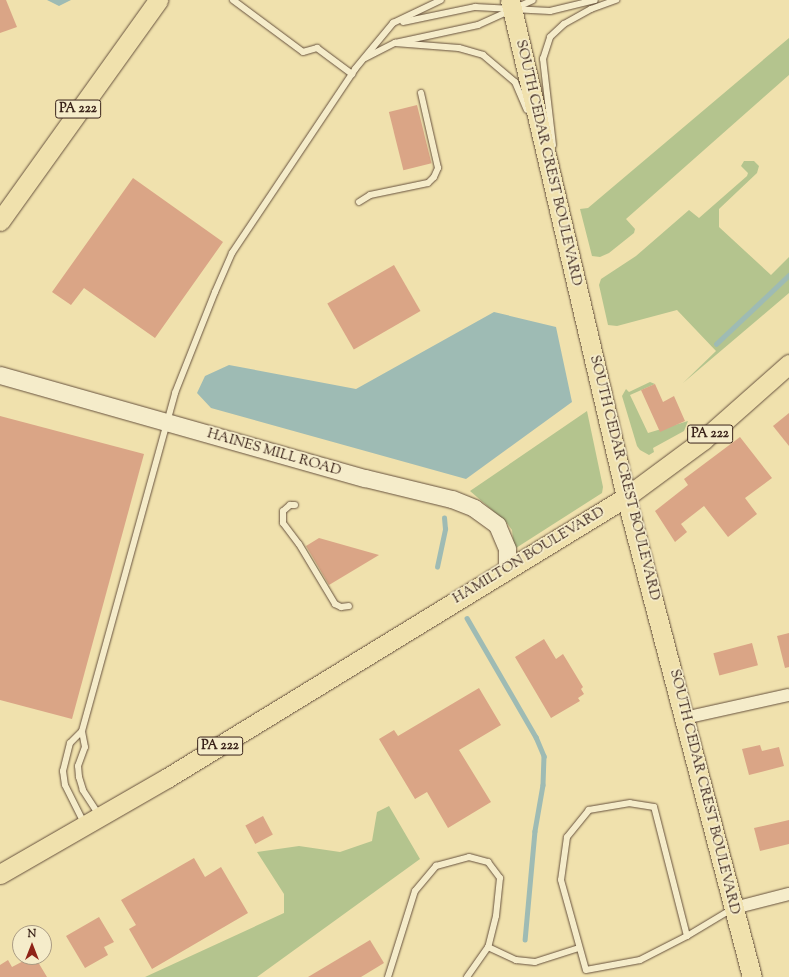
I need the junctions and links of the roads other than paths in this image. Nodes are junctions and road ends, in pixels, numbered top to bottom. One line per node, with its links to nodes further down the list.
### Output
1 (158, 0): 16 (main road, PA 222)
2 (233, 0): 11 (lane)
3 (440, 0): 8 (lane)
4 (533, 0): 7 (lane)
5 (594, 0): 7 (lane)
6 (616, 0): 15 (lane)
7 (511, 5): 8 (lane); 9 (lane); 13 (main road, SOUTH CEDAR CREST BOULEVARD)
8 (393, 23): 10 (lane)
9 (395, 43): 10 (lane); 13 (lane)
10 (364, 59): 11 (lane)
11 (352, 74): 19 (lane)
12 (421, 93): 14 (lane)
13 (546, 154): 15 (main road, SOUTH CEDAR CREST BOULEVARD)
14 (359, 202)
15 (560, 214): 20 (main road, SOUTH CEDAR CREST BOULEVARD)
16 (0, 220)
17 (789, 364): 20 (main road, HAMILTON BOULEVARD / PA 222)
18 (0, 375): 19 (street, HAINES MILL ROAD)
19 (166, 422): 22 (street, HAINES MILL ROAD); 26 (lane)
20 (626, 497): 22 (main road, HAMILTON BOULEVARD / PA 222); 25 (main road, SOUTH CEDAR CREST BOULEVARD)
21 (295, 505): 23 (lane)
22 (507, 571): 27 (main road, HAMILTON BOULEVARD / PA 222)
23 (349, 606)
24 (789, 695): 25 (street)
25 (684, 718): 30 (main road, SOUTH CEDAR CREST BOULEVARD)
26 (82, 731): 27 (lane); 27 (lane)
27 (93, 820): 28 (main road, PA 222)
28 (0, 874)
29 (789, 894): 30 (street)
30 (734, 908): 31 (lane); 36 (main road, SOUTH CEDAR CREST BOULEVARD)
31 (687, 936): 33 (lane); 33 (lane)
32 (488, 947): 33 (lane); 34 (lane); 35 (lane)
33 (580, 948)
34 (388, 977)
35 (467, 977)
36 (752, 977)

